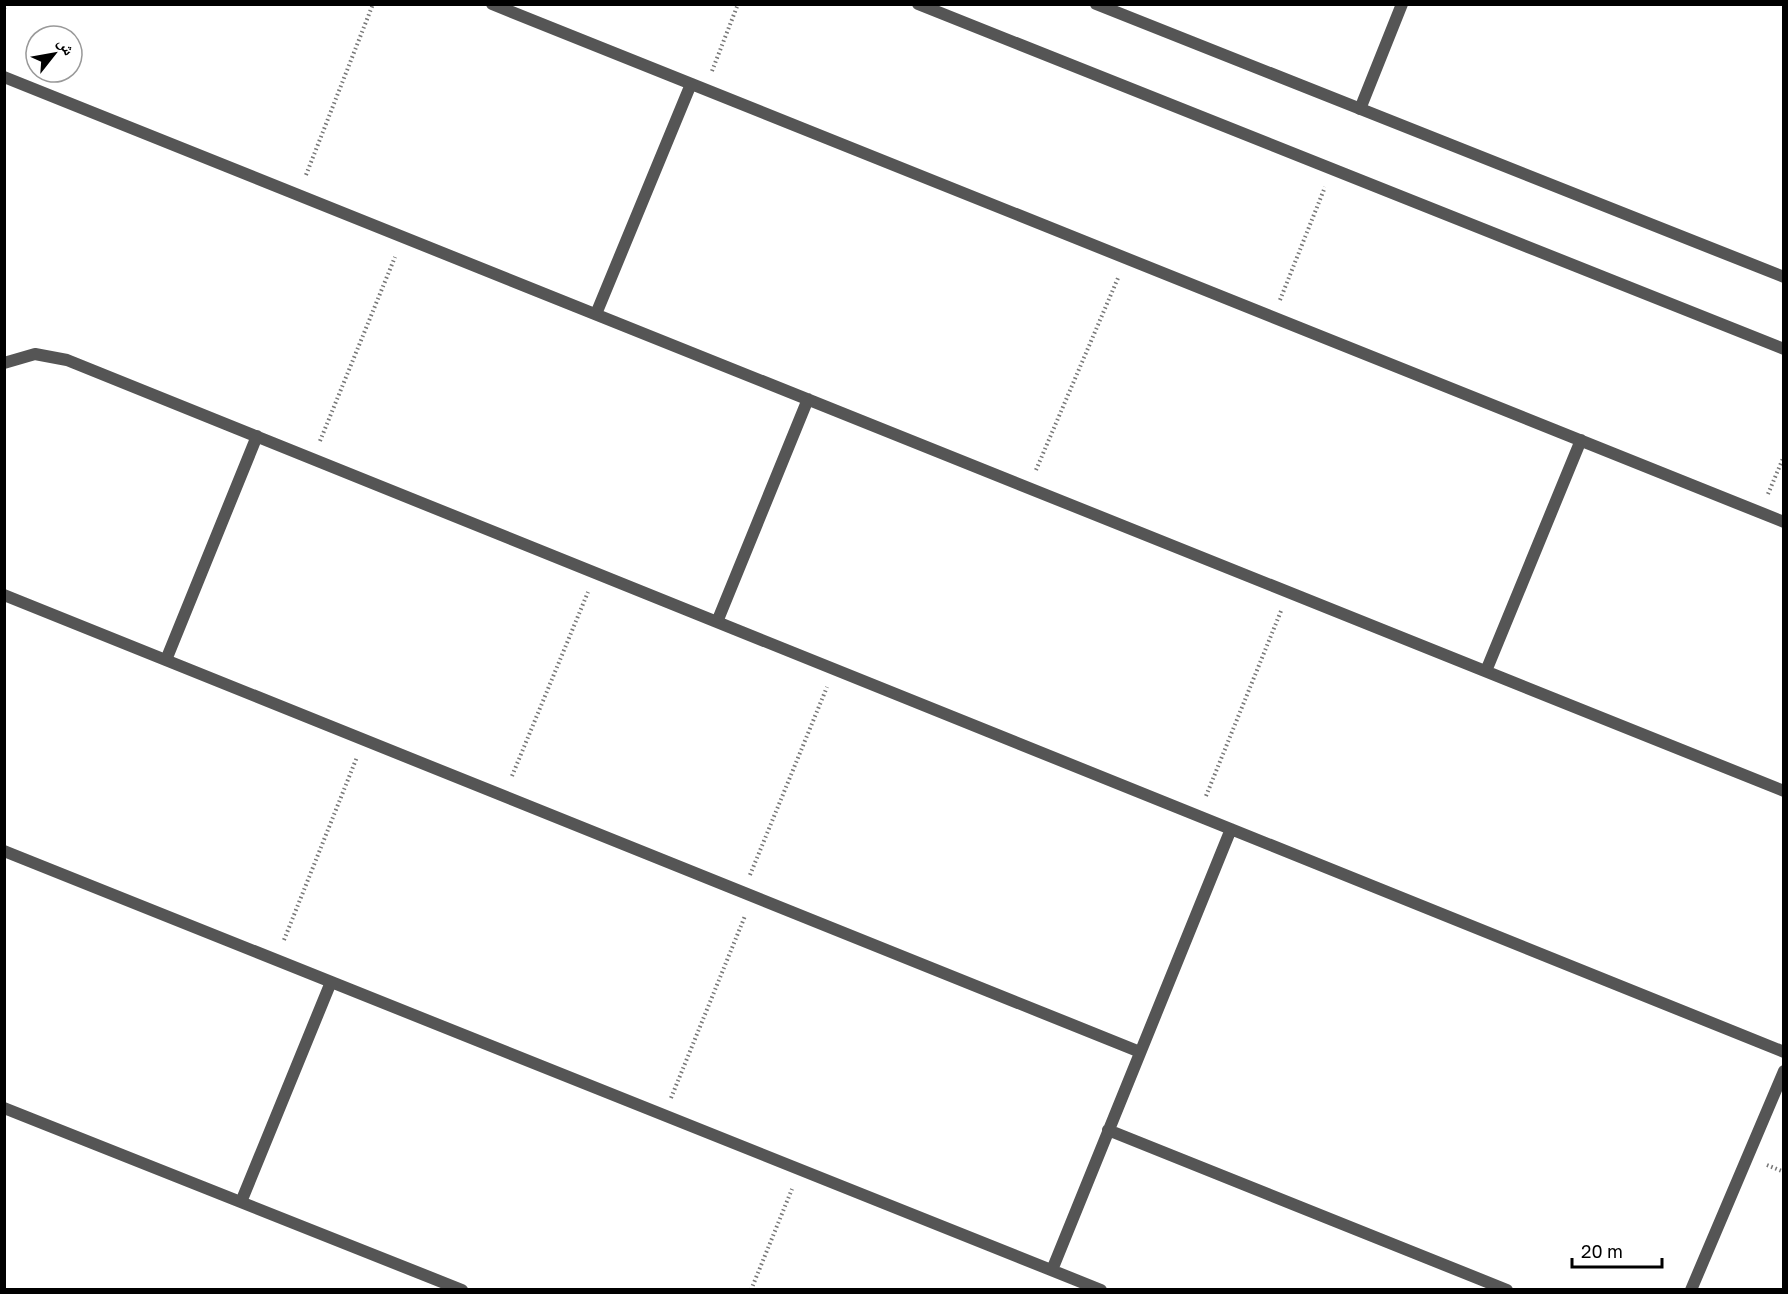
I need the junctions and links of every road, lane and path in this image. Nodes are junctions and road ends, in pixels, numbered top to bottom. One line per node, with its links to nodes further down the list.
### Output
1 (6, 4): 8 (path)
2 (373, 4): 14 (path)
3 (492, 4): 10 (street)
4 (738, 4): 11 (path)
5 (918, 4): 13 (street)
6 (1096, 4): 12 (street)
7 (1402, 4): 12 (street)
8 (4, 9)
9 (4, 77): 14 (street)
10 (691, 84): 11 (street); 18 (street)
11 (705, 90): 16 (street)
12 (1360, 109): 17 (street)
13 (1332, 169): 19 (path); 20 (street)
14 (298, 195): 15 (street)
15 (403, 237): 18 (street); 26 (path)
16 (1127, 258): 19 (street); 27 (path)
17 (1784, 278)
18 (596, 314): 22 (street)
19 (1273, 317): 24 (street)
20 (1784, 349)
21 (4, 363): 23 (street)
22 (808, 399): 27 (street); 33 (street)
23 (257, 436): 26 (street); 34 (street)
24 (1581, 440): 28 (street); 36 (street)
25 (1784, 456): 28 (path)
26 (313, 459): 30 (street)
27 (1028, 488): 31 (street)
28 (1761, 512): 29 (street)
29 (1784, 522)
30 (596, 573): 33 (street); 39 (path)
31 (1289, 592): 36 (street); 40 (path)
32 (4, 595): 34 (street)
33 (717, 622): 35 (street)
34 (166, 660): 37 (street)
35 (834, 669): 40 (street); 43 (path)
36 (1486, 671): 38 (street)
37 (364, 740): 39 (street); 44 (path)
38 (1784, 791)
39 (504, 796): 43 (street)
40 (1198, 816): 41 (street)
41 (1231, 829): 46 (street); 47 (street)
42 (4, 851): 44 (street)
43 (748, 894): 46 (street); 50 (path)
44 (276, 959): 45 (street)
45 (331, 982): 50 (street); 53 (street)
46 (1140, 1052): 51 (street)
47 (1784, 1052)
48 (1784, 1071): 59 (street)
49 (4, 1108): 53 (street)
50 (664, 1115): 52 (street)
51 (1108, 1130): 54 (street); 58 (street)
52 (800, 1169): 54 (street); 56 (path)
53 (241, 1202): 55 (street)
54 (1052, 1270): 57 (street)
55 (460, 1289)
56 (751, 1290)
57 (1101, 1290)
58 (1507, 1290)
59 (1691, 1290)

